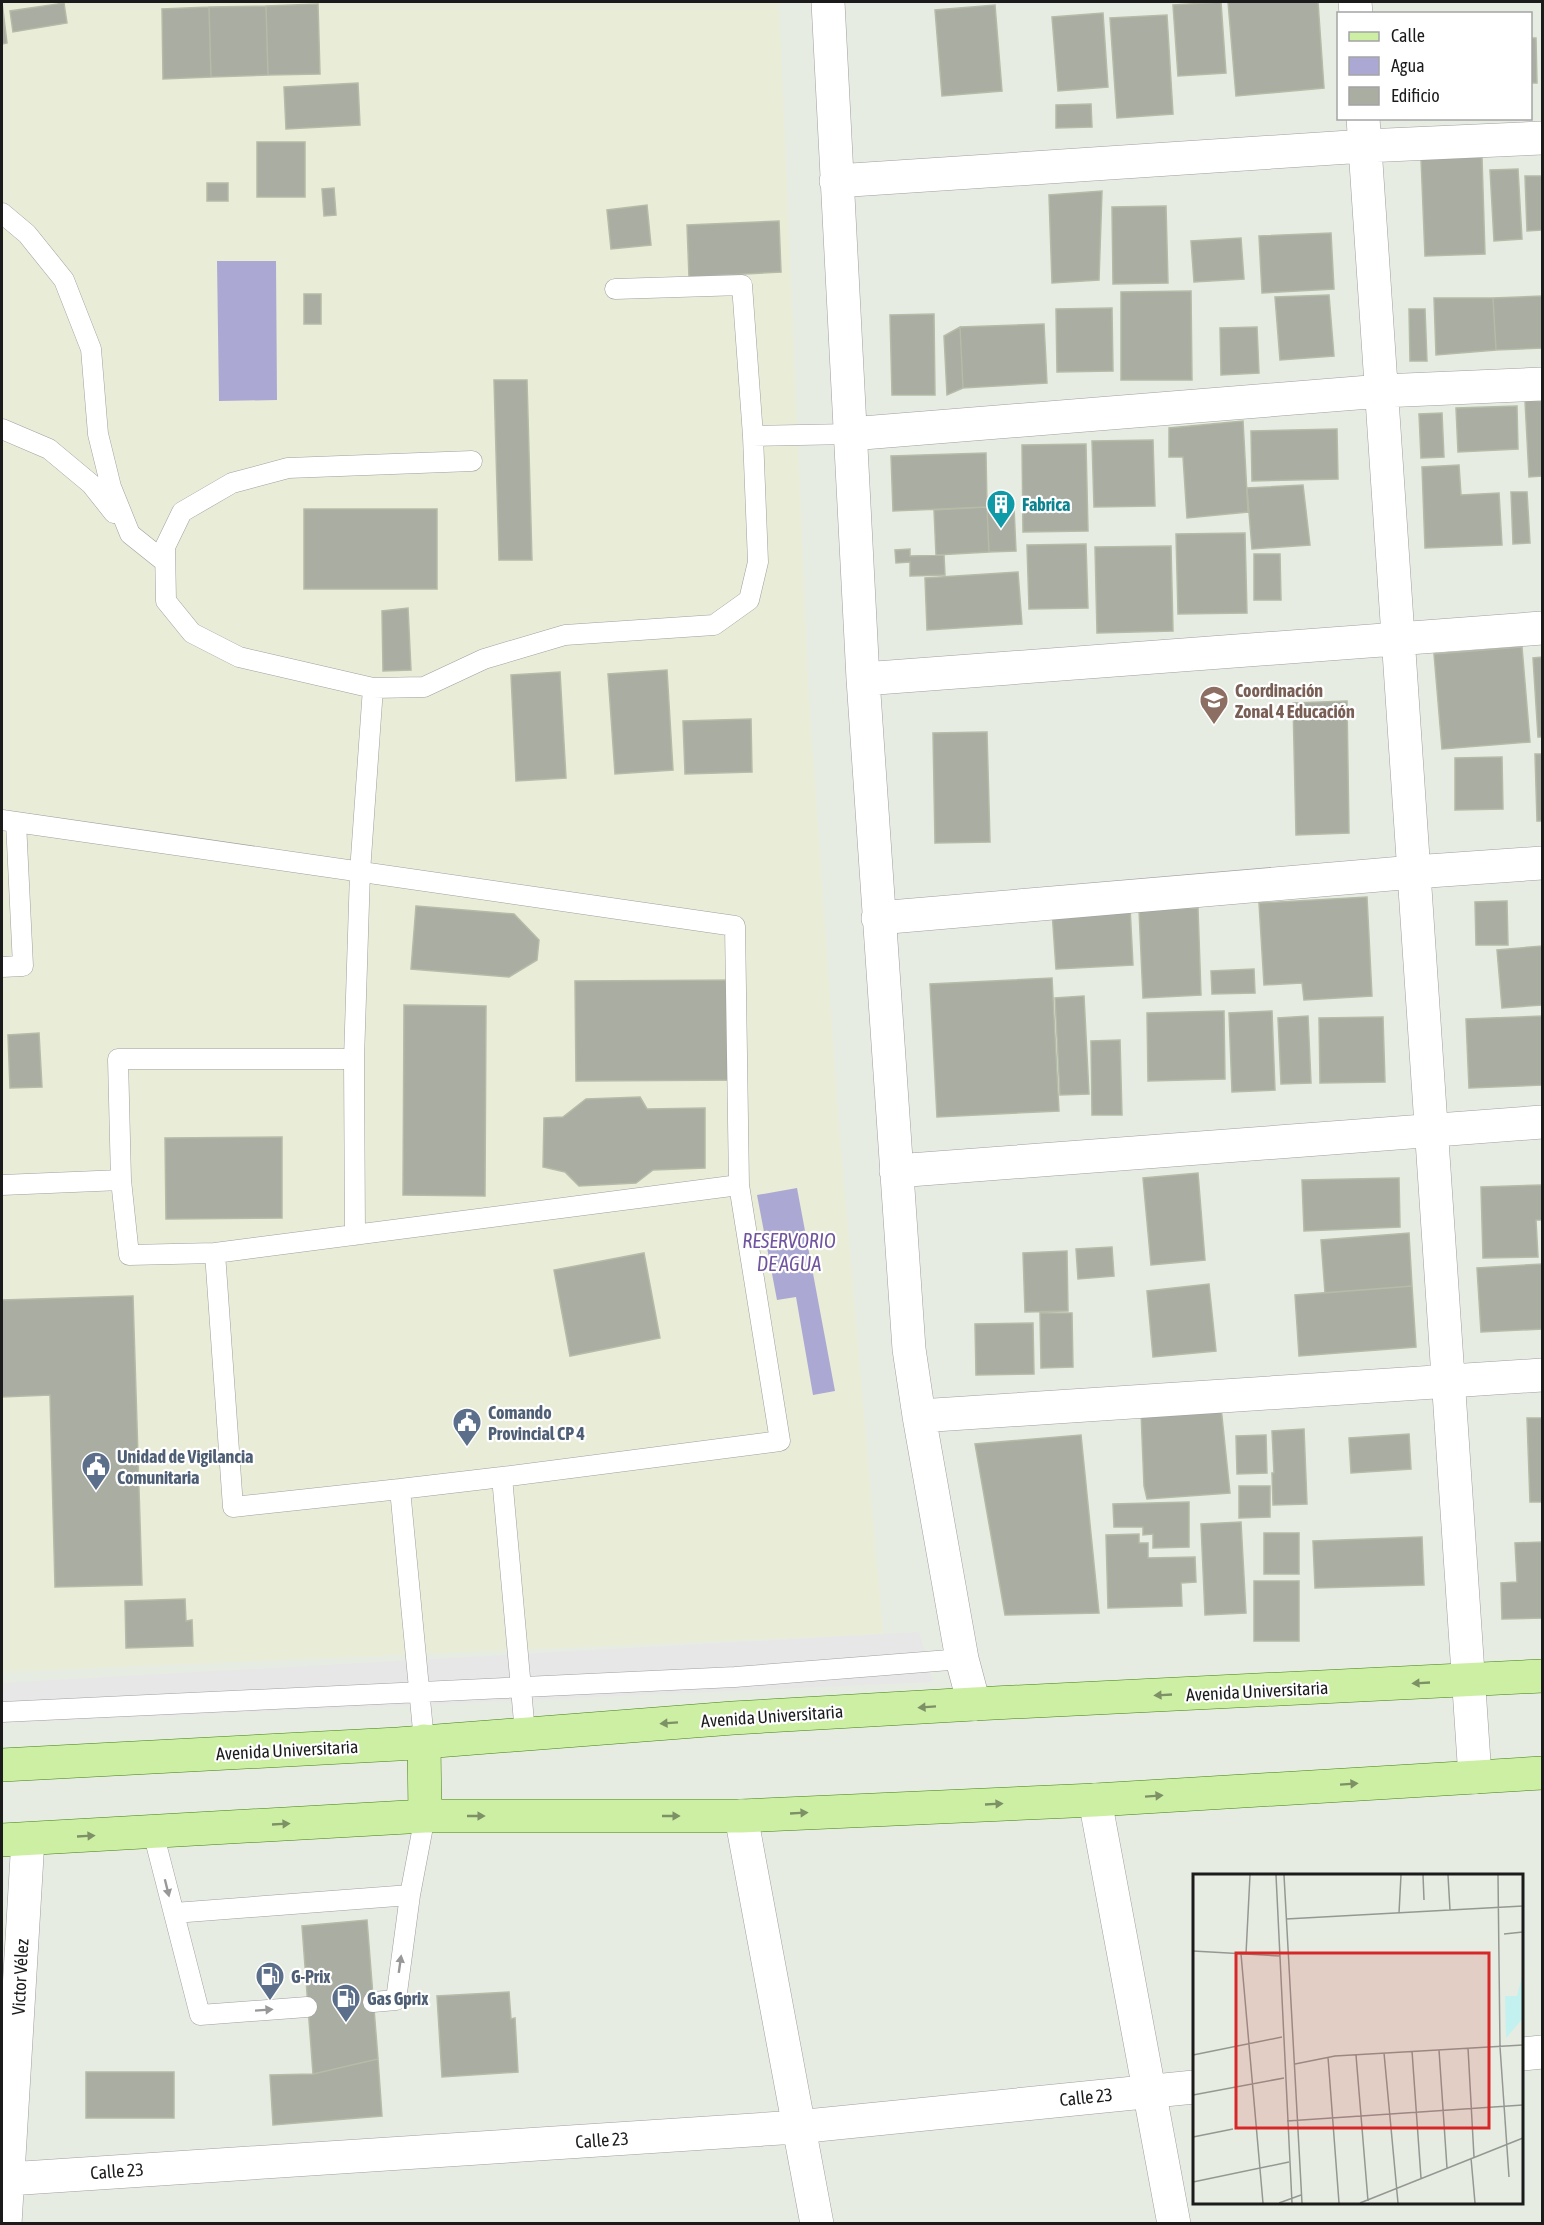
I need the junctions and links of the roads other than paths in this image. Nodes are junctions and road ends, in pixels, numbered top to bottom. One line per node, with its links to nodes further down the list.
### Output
1 (828, 2): 4 (street)
2 (1364, 132): 3 (street); 4 (street); 8 (street)
3 (1542, 138)
4 (836, 181): 10 (street)
5 (2, 213): 13 (lane)
6 (615, 289): 11 (lane)
7 (1542, 384): 8 (street)
8 (1382, 392): 10 (street); 16 (street)
9 (2, 429): 13 (lane)
10 (850, 434): 11 (lane); 17 (street)
11 (753, 436): 18 (lane)
12 (472, 461): 14 (lane)
13 (130, 534): 14 (lane)
14 (165, 562): 18 (lane)
15 (1542, 628): 16 (street)
16 (1399, 640): 17 (street); 22 (street)
17 (863, 679): 23 (street)
18 (373, 688): 21 (lane)
19 (9, 821): 21 (lane); 24 (lane)
20 (1542, 863): 22 (street)
21 (360, 872): 25 (lane); 31 (lane)
22 (1414, 872): 23 (street); 27 (street)
23 (878, 918): 28 (street)
24 (2, 967)
25 (354, 1059): 29 (lane); 32 (lane)
26 (1542, 1122): 27 (street)
27 (1431, 1131): 28 (street); 35 (street)
28 (896, 1171): 36 (street)
29 (121, 1180): 30 (lane); 33 (lane)
30 (2, 1185)
31 (739, 1185): 32 (lane); 37 (lane)
32 (355, 1235): 33 (lane)
33 (215, 1253): 38 (lane)
34 (1542, 1375): 35 (street)
35 (1448, 1383): 36 (street); 41 (street)
36 (919, 1416): 39 (street)
37 (502, 1476): 38 (lane); 44 (lane)
38 (400, 1490): 45 (lane)
39 (962, 1659): 42 (street); 43 (lane)
40 (1542, 1676): 41 (main road, Avenida Universitaria)
41 (1468, 1681): 42 (main road, Avenida Universitaria, one-way to 42); 48 (street)
42 (974, 1704): 44 (main road, Avenida Universitaria, one-way to 44)
43 (2, 1712)
44 (525, 1733): 45 (main road, Avenida Universitaria)
45 (424, 1741): 46 (main road, Avenida Universitaria); 50 (main road)
46 (2, 1765)
47 (1542, 1773): 48 (main road)
48 (1475, 1777): 49 (main road, one-way to 48)
49 (1095, 1800): 51 (main road, one-way to 49); 61 (street)
50 (425, 1816): 51 (main road, one-way to 51); 52 (main road, one-way to 50); 54 (lane)
51 (741, 1816): 62 (street)
52 (153, 1832): 53 (main road, one-way to 52); 55 (lane, one-way to 55)
53 (15, 1840): 63 (street, Victor Vélez)
54 (410, 1895): 55 (lane); 56 (lane, one-way to 54)
55 (174, 1913): 57 (lane, one-way to 57)
56 (373, 2002)
57 (308, 2007)
58 (1542, 2052): 59 (street)
59 (1523, 2054)
60 (1193, 2087): 61 (street, Calle 23)
61 (1148, 2091): 62 (street, Calle 23); 67 (street)
62 (797, 2127): 64 (street, Calle 23); 66 (street)
63 (6, 2132): 64 (street, Victor Vélez)
64 (8, 2178): 65 (street, Victor Vélez)
65 (5, 2223)
66 (817, 2223)
67 (1174, 2223)

